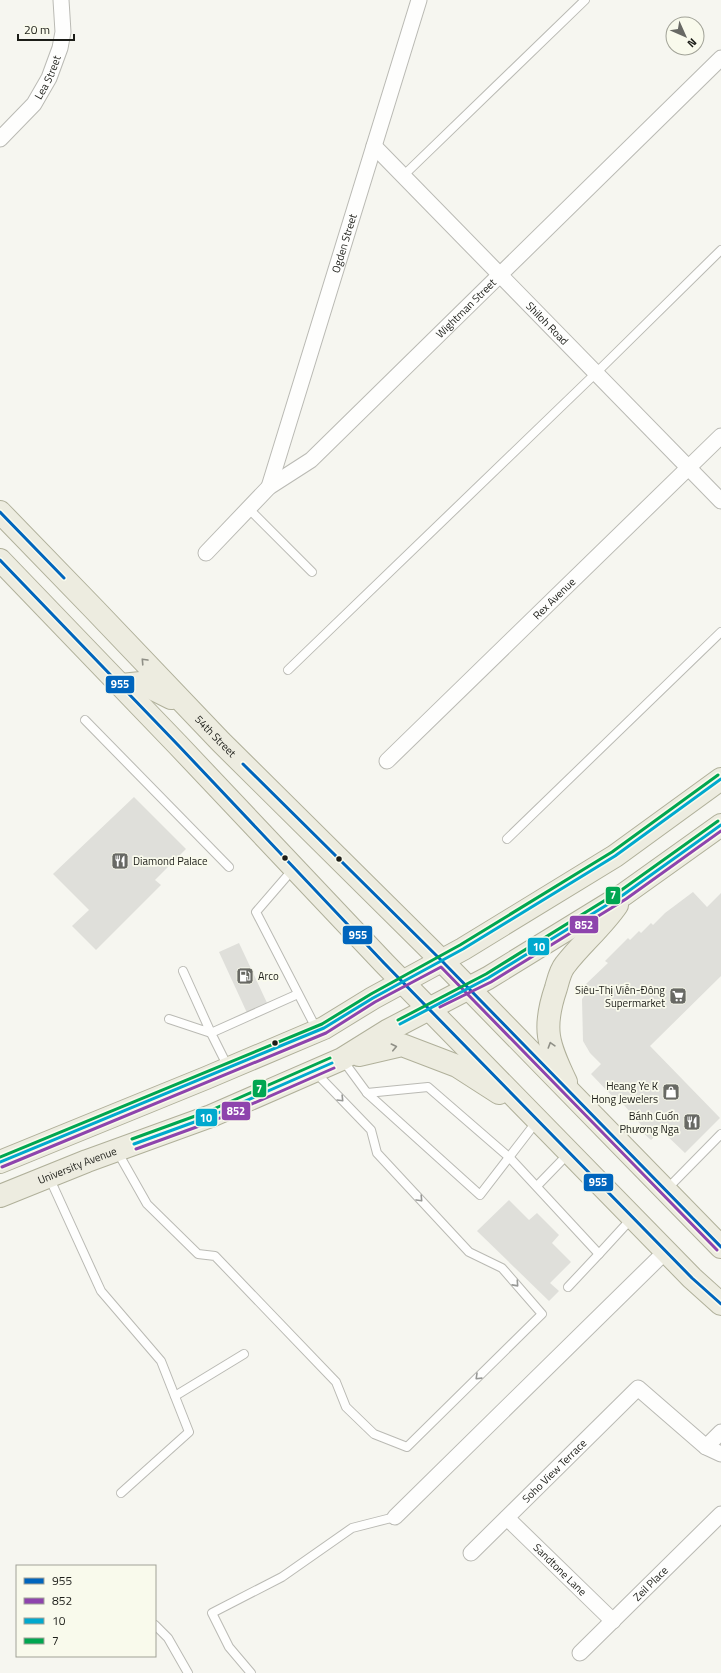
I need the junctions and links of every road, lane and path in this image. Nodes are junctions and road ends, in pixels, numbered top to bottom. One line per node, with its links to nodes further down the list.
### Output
1 (61, 0): 5 (street, Lea Street)
2 (419, 0): 6 (street, Ogden Street)
3 (585, 0): 7 (lane)
4 (721, 58): 9 (street, Wightman Street)
5 (0, 139)
6 (374, 146): 7 (street, Shiloh Road); 13 (street, Ogden Street)
7 (403, 176): 9 (street, Shiloh Road)
8 (721, 250): 10 (lane)
9 (500, 274): 10 (street, Shiloh Road); 13 (street, Wightman Street)
10 (596, 373): 12 (street, Shiloh Road); 21 (lane)
11 (721, 436): 12 (street, Rex Avenue)
12 (688, 468): 14 (street, Shiloh Road); 25 (street, Rex Avenue)
13 (269, 487): 15 (street, Wightman Street)
14 (721, 502)
15 (249, 509): 17 (street, Wightman Street); 19 (lane)
16 (0, 512): 23 (main road, 54th Street, one-way to 16)
17 (206, 553)
18 (0, 560): 22 (main road)
19 (312, 572)
20 (721, 632): 28 (lane)
21 (288, 670)
22 (121, 685): 23 (main road); 30 (main road)
23 (190, 709): 32 (main road, 54th Street)
24 (85, 720): 29 (lane)
25 (387, 761)
26 (721, 779): 32 (main road)
27 (721, 825): 31 (main road, University Avenue)
28 (507, 839)
29 (229, 867)
30 (294, 868): 34 (main road); 36 (lane)
31 (623, 895): 35 (main road, University Avenue); 45 (main road, one-way to 31)
32 (442, 961): 34 (main road); 35 (main road, 54th Street)
33 (183, 971): 40 (lane)
34 (403, 982): 37 (main road); 39 (main road)
35 (468, 988): 37 (main road, University Avenue); 45 (main road, 54th Street)
36 (298, 994): 39 (lane); 40 (lane)
37 (429, 1008): 41 (main road, University Avenue); 46 (main road)
38 (169, 1019): 40 (lane)
39 (318, 1030): 42 (main road)
40 (211, 1033): 42 (lane)
41 (342, 1059): 43 (main road, University Avenue); 44 (lane); 46 (main road, one-way to 46)
42 (229, 1068): 51 (main road)
43 (314, 1070): 48 (main road, University Avenue); 48 (lane, one-way to 48)
44 (367, 1093): 50 (lane); 50 (lane)
45 (572, 1094): 54 (main road, 54th Street)
46 (538, 1120): 49 (main road); 50 (lane)
47 (721, 1134): 54 (lane)
48 (117, 1150): 52 (main road, University Avenue)
49 (570, 1153): 53 (lane); 56 (main road)
50 (510, 1158): 53 (lane)
51 (0, 1162)
52 (49, 1176): 55 (main road, University Avenue); 63 (lane)
53 (537, 1186): 59 (lane)
54 (666, 1191): 57 (main road, 54th Street)
55 (0, 1196)
56 (633, 1217): 58 (main road); 59 (lane)
57 (721, 1247)
58 (666, 1251): 61 (main road); 69 (street)
59 (599, 1254): 60 (lane)
60 (568, 1287)
61 (721, 1304)
62 (244, 1354): 63 (lane)
63 (175, 1396): 67 (lane)
64 (721, 1432): 65 (street)
65 (706, 1448): 66 (street); 70 (street, Soho View Terrace)
66 (721, 1454)
67 (120, 1494)
68 (721, 1514): 72 (street, Zeil Place)
69 (395, 1517): 76 (lane)
70 (507, 1518): 71 (street, Soho View Terrace); 72 (street, Sandtone Lane)
71 (471, 1553)
72 (612, 1621): 74 (street, Zeil Place)
73 (156, 1626): 75 (lane)
74 (580, 1653)
75 (188, 1673)
76 (251, 1673)

